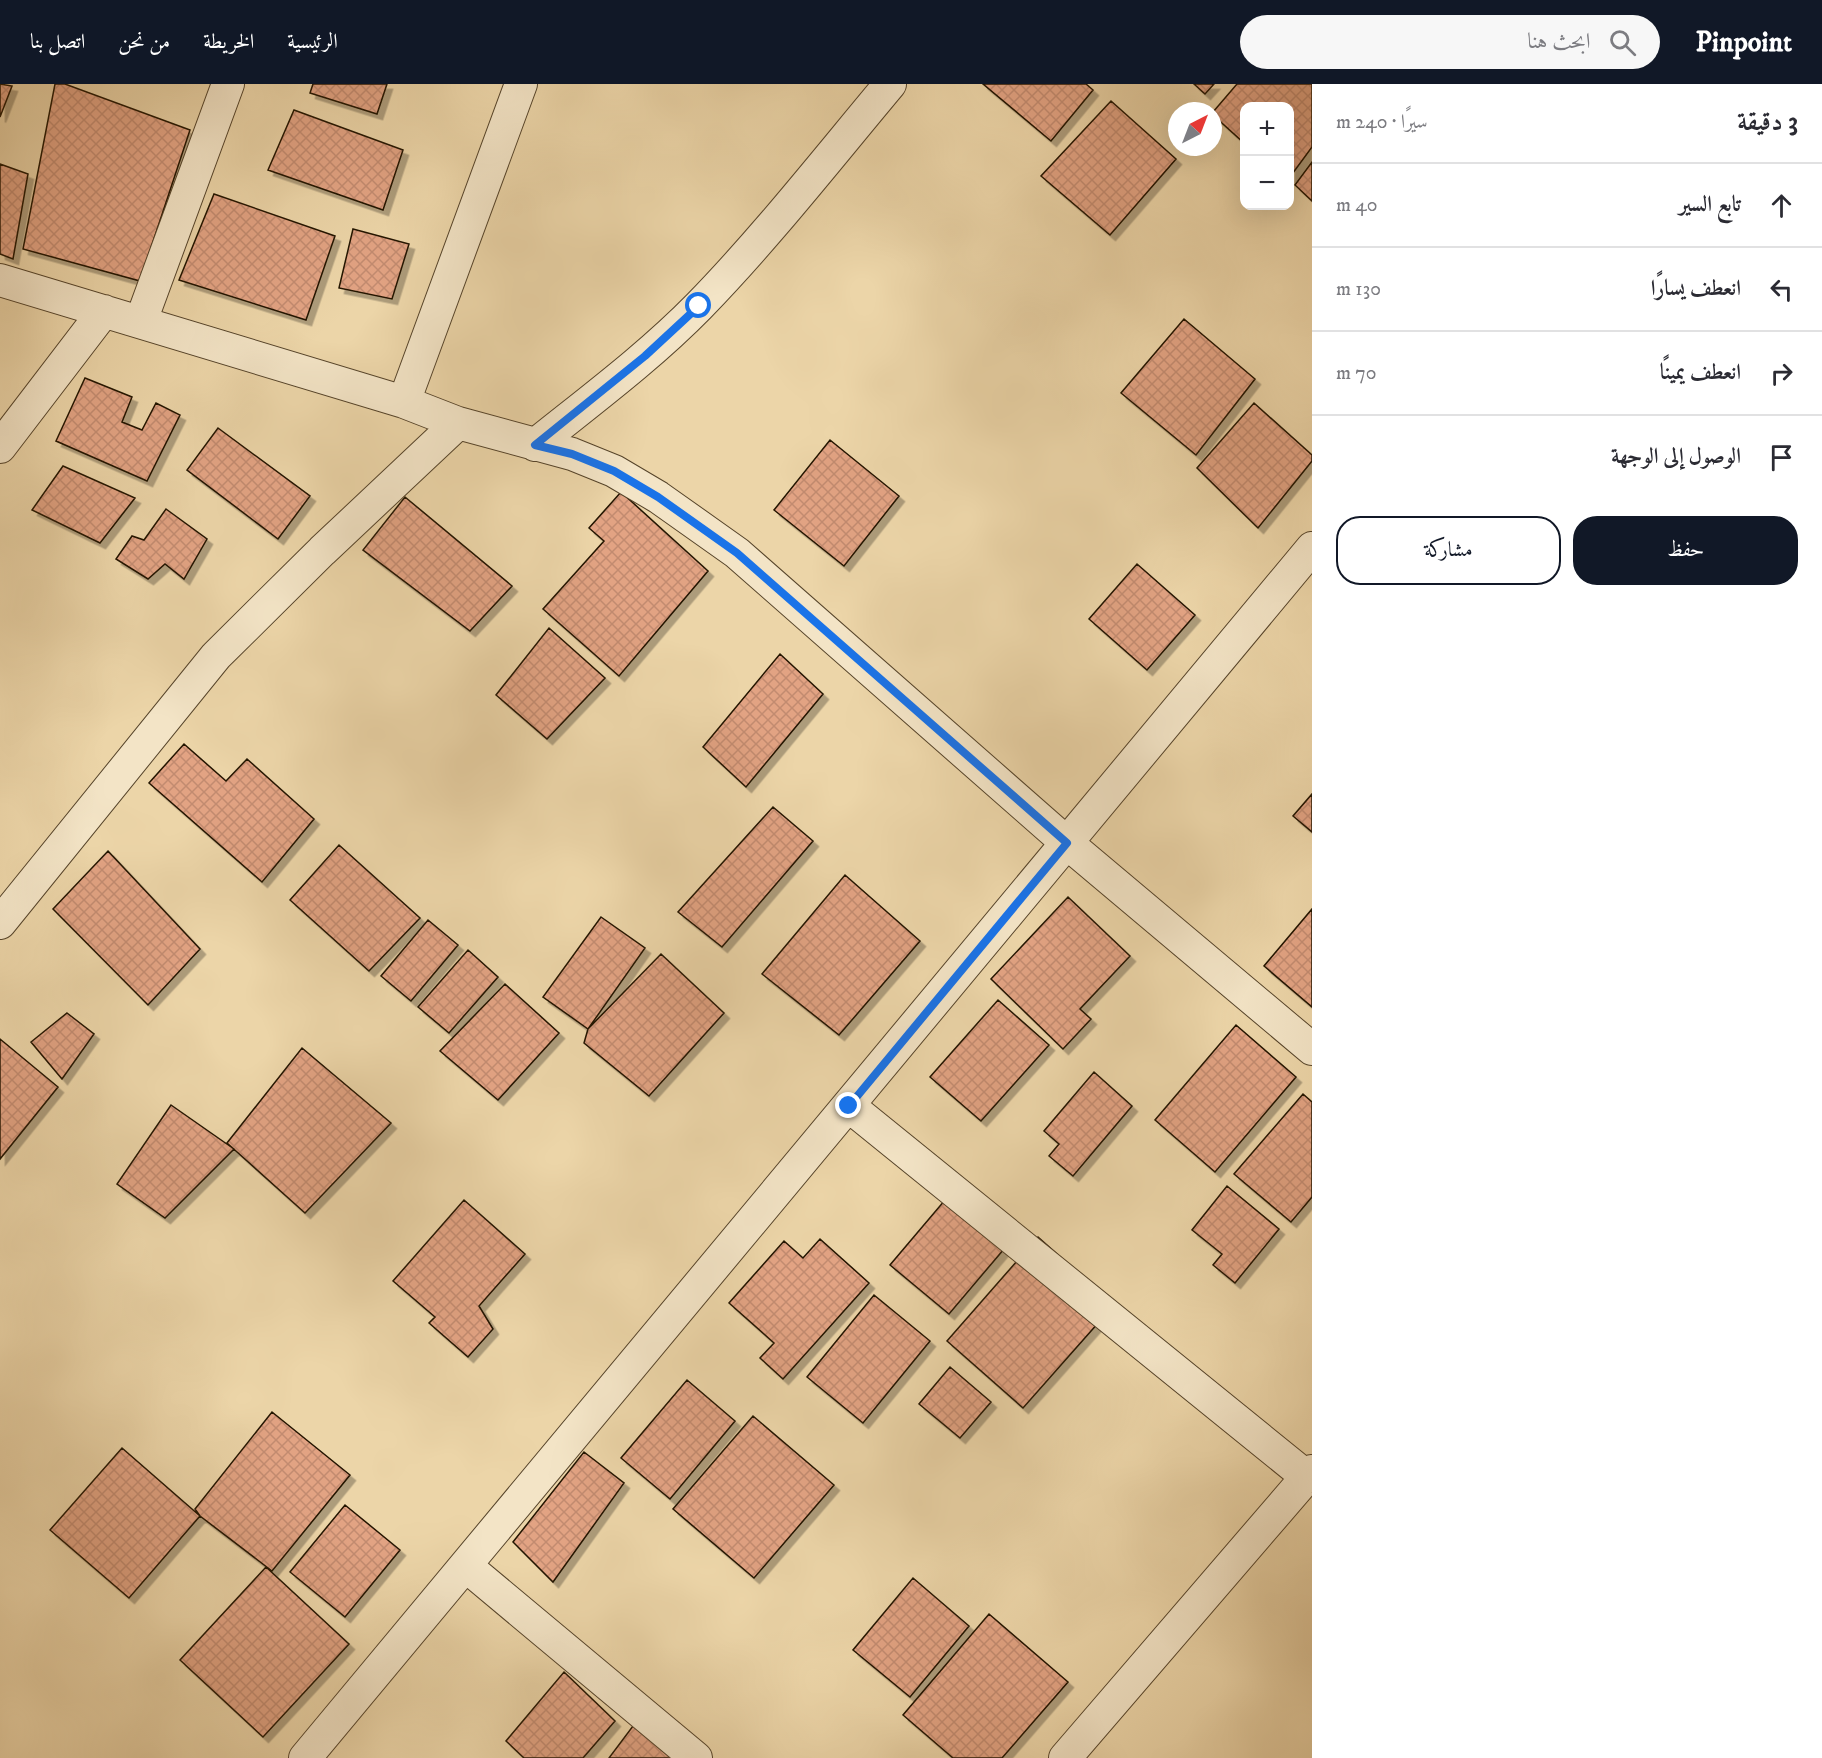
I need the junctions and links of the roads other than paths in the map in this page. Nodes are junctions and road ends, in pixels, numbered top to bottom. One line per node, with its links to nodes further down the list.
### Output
1 (228, 84): 6 (street)
2 (521, 84): 7 (street)
3 (890, 84): 9 (street)
4 (0, 280): 5 (street)
5 (104, 311): 6 (street); 10 (street)
6 (141, 321): 7 (street)
7 (404, 402): 8 (street)
8 (458, 423): 9 (street); 13 (street)
9 (535, 445): 12 (street)
10 (0, 447)
11 (1312, 548): 12 (street)
12 (1067, 843): 14 (street); 15 (street)
13 (0, 923)
14 (1312, 1049)
15 (849, 1106): 16 (street); 17 (street)
16 (1310, 1474): 20 (street)
17 (466, 1566): 18 (street); 19 (street)
18 (305, 1758)
19 (696, 1758)
20 (1065, 1758)

